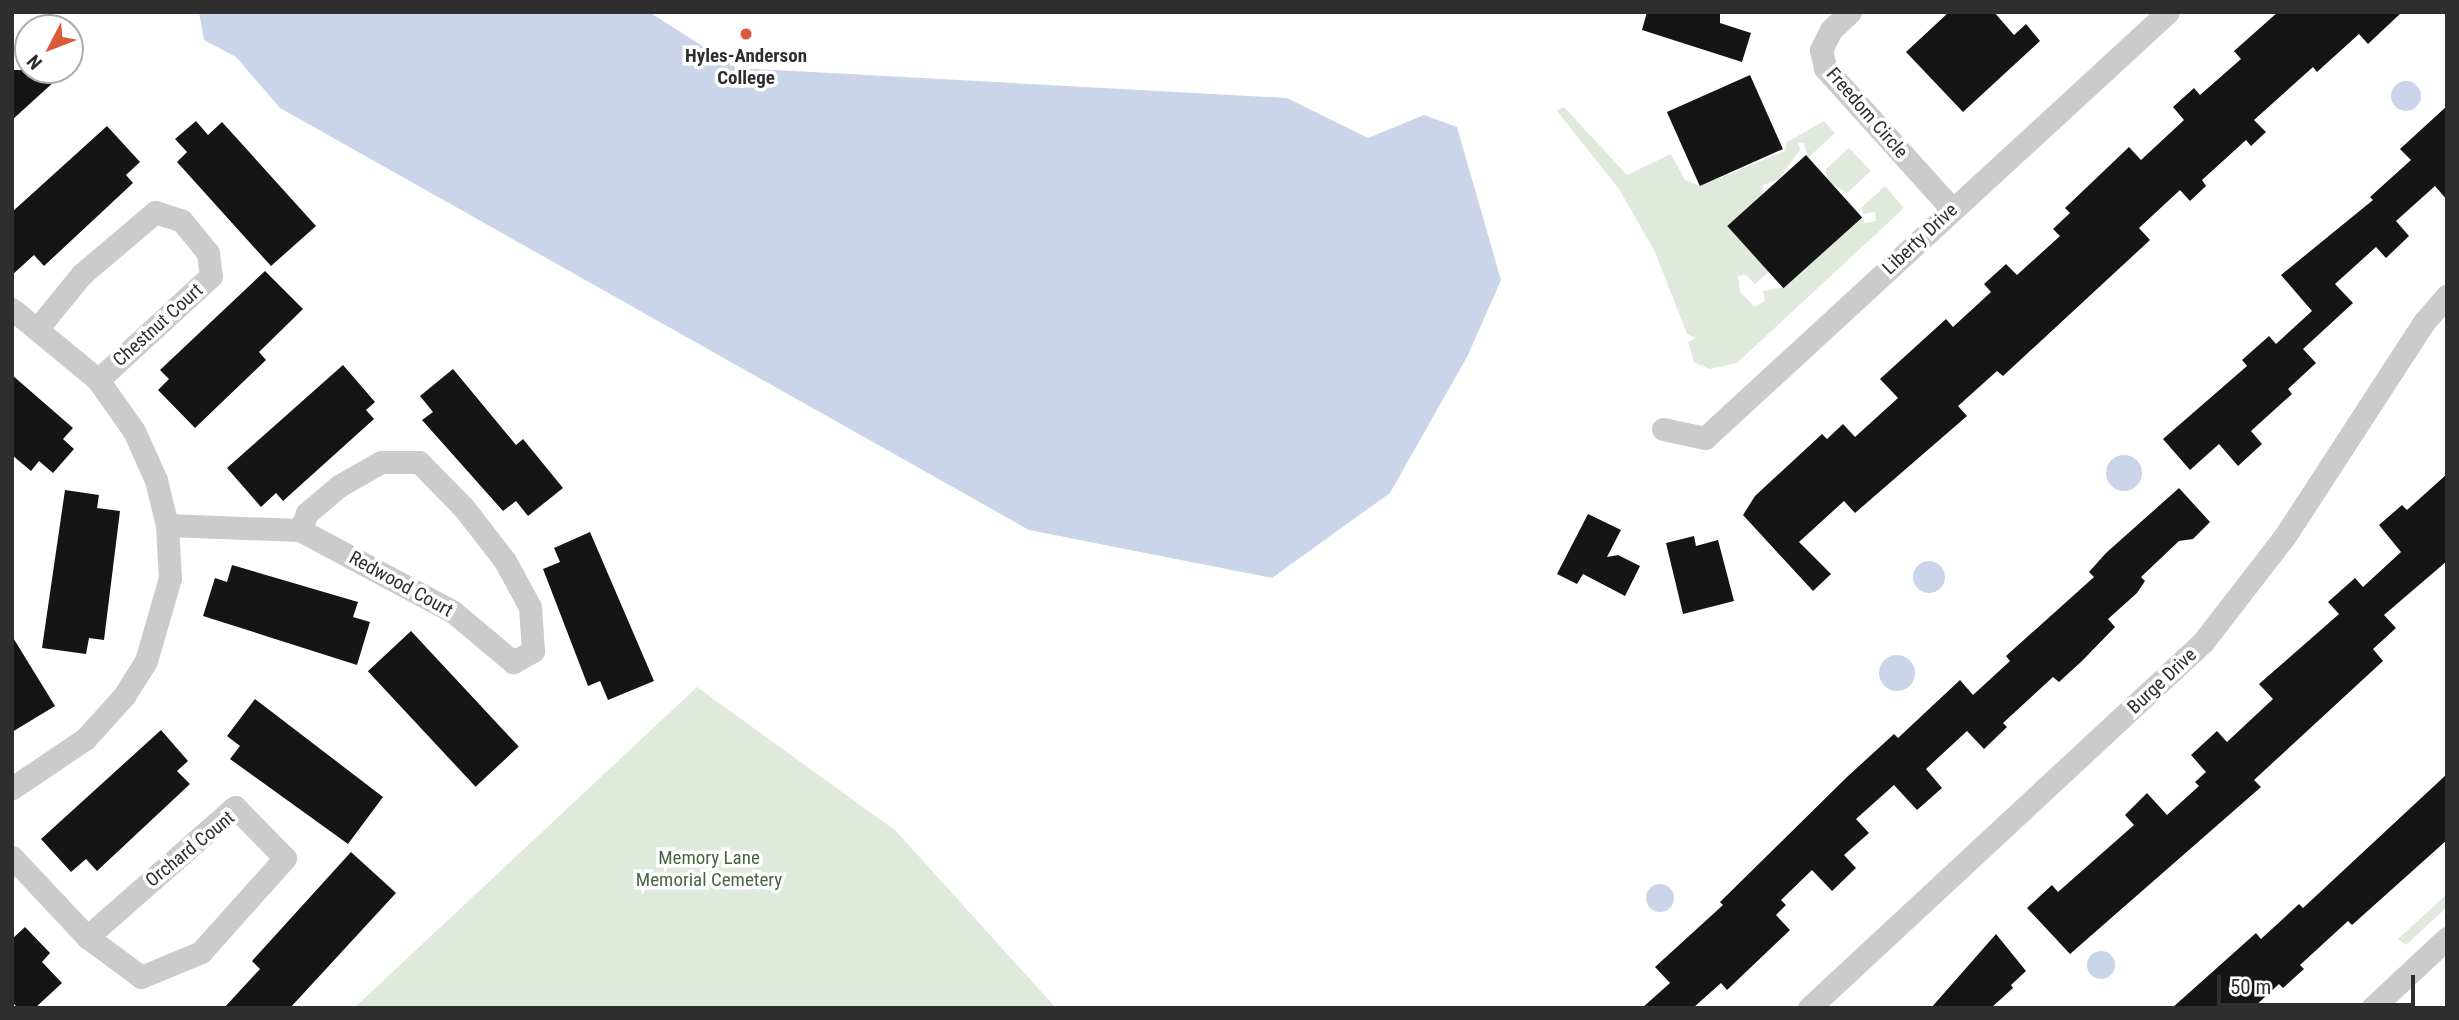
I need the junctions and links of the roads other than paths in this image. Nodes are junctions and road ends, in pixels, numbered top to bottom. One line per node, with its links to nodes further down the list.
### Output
1 (1850, 12): 3 (street, Freedom Circle)
2 (2168, 12): 3 (street, Liberty Drive)
3 (1952, 209): 8 (street, Liberty Drive)
4 (2447, 296): 15 (street, Burge Drive)
5 (12, 309): 6 (street)
6 (37, 329): 7 (street); 7 (street, Chestnut Court)
7 (98, 380): 9 (street)
8 (1663, 429)
9 (167, 525): 10 (street, Redwood Court); 11 (street)
10 (300, 530): 10 (street, Redwood Court)
11 (12, 788)
12 (12, 857): 13 (street, Orchard Count)
13 (87, 937): 13 (street, Orchard Count)
14 (2447, 938): 16 (street)
15 (1809, 1008)
16 (2372, 1008)

